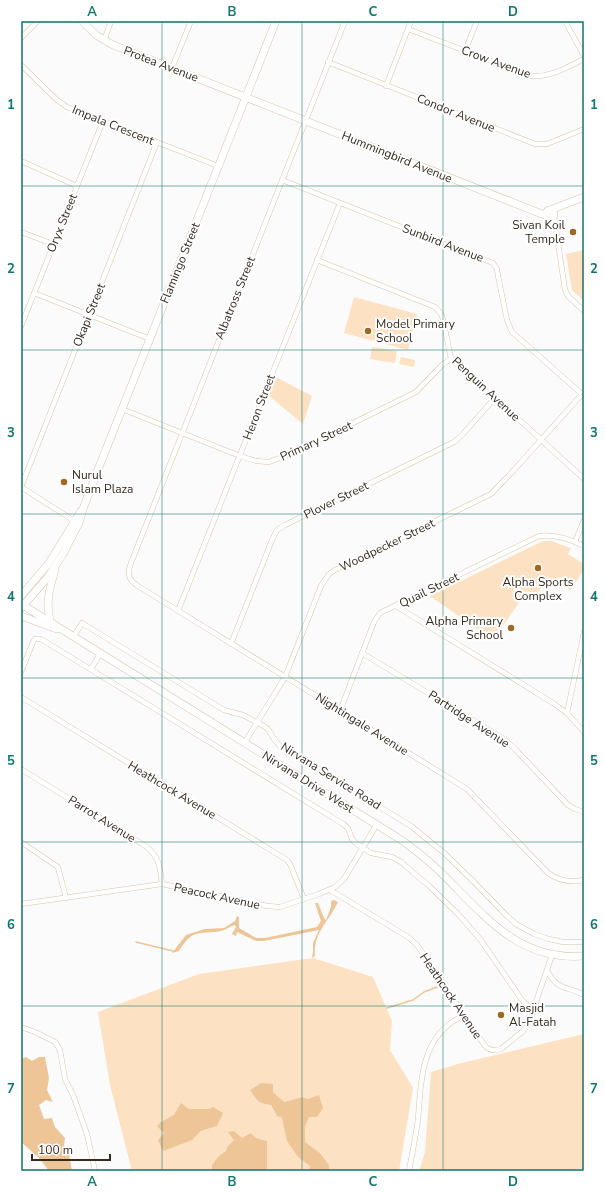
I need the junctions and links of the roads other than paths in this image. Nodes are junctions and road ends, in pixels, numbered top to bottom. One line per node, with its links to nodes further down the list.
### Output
1 (38, 21): 11 (street)
2 (82, 21): 12 (street, Protea Avenue)
3 (111, 21): 12 (street)
4 (191, 21): 17 (street)
5 (276, 21): 19 (street, Flamingo Street)
6 (345, 21): 15 (street, Albatross Street)
7 (411, 21): 10 (street)
8 (477, 21): 13 (street)
9 (565, 21): 14 (street)
10 (408, 29): 13 (street, Crow Avenue); 18 (street)
11 (21, 38)
12 (104, 41): 17 (street, Protea Avenue)
13 (465, 51): 14 (street, Crow Avenue)
14 (584, 58)
15 (328, 62): 18 (street, Condor Avenue); 21 (street, Albatross Street)
16 (21, 65): 20 (street, Impala Crescent)
17 (172, 68): 19 (street, Protea Avenue)
18 (386, 86): 22 (street, Condor Avenue)
19 (246, 97): 21 (street, Hummingbird Avenue); 25 (street, Flamingo Street)
20 (103, 121): 23 (street, Impala Crescent); 27 (street, Oryx Street)
21 (305, 121): 26 (street, Albatross Street); 30 (street, Hummingbird Avenue)
22 (584, 129)
23 (157, 142): 25 (street, Impala Crescent); 36 (street, Okapi Street)
24 (21, 161): 27 (street)
25 (218, 166): 38 (street, Flamingo Street)
26 (282, 180): 29 (street, Sunbird Avenue); 43 (street, Albatross Street)
27 (77, 186): 32 (street, Oryx Street)
28 (584, 197): 30 (street)
29 (340, 203): 33 (street, Heron Street); 40 (street, Sunbird Avenue)
30 (550, 214): 35 (street)
31 (21, 232): 32 (street)
32 (53, 244): 34 (street, Oryx Street)
33 (317, 260): 39 (street, Penguin Avenue); 45 (street, Heron Street)
34 (34, 293): 36 (street); 37 (street, Oryx Street)
35 (584, 311)
36 (89, 315): 38 (street); 47 (street, Okapi Street)
37 (21, 326)
38 (150, 339): 42 (street, Flamingo Street)
39 (451, 359): 41 (street, Penguin Avenue); 45 (street, Primary Street)
40 (583, 394): 44 (street, Woodpecker Street)
41 (494, 399): 44 (street, Penguin Avenue); 63 (street, Plover Street)
42 (122, 409): 43 (street, Primary Street); 49 (street, Flamingo Street)
43 (182, 433): 45 (street, Primary Street); 53 (street, Albatross Street)
44 (542, 440): 46 (street, Penguin Avenue); 68 (street, Woodpecker Street)
45 (240, 456): 58 (street, Heron Street)
46 (584, 479)
47 (21, 487): 49 (street)
48 (584, 520): 50 (street)
49 (76, 522): 52 (street, Flamingo Street); 54 (street, Flamingo Street)
50 (575, 542): 51 (street, Quail Street); 57 (street, Quail Street)
51 (584, 546)
52 (56, 566): 56 (street, Flamingo Street); 60 (street)
53 (128, 575): 58 (street, Nightingale Avenue)
54 (24, 589): 55 (street, Flamingo Street)
55 (21, 596)
56 (22, 606): 60 (street, Nirvana Drive West)
57 (396, 606): 65 (street, Quail Street); 71 (street)
58 (178, 611): 63 (street, Nightingale Avenue)
59 (21, 616): 62 (street)
60 (50, 621): 62 (street, Nirvana Drive West)
61 (584, 632): 71 (street)
62 (71, 635): 64 (street, Nirvana Drive West); 72 (street, Nirvana Service Road)
63 (232, 644): 68 (street, Nightingale Avenue)
64 (100, 652): 66 (street); 74 (street, Nirvana Drive West)
65 (362, 653): 70 (street, Quail Street); 76 (street, Partridge Avenue)
66 (91, 669): 67 (street); 79 (street)
67 (21, 672)
68 (285, 677): 70 (street, Nightingale Avenue); 72 (street, Woodpecker Street)
69 (21, 697): 84 (street, Heathcock Avenue)
70 (340, 711): 80 (street, Nightingale Avenue)
71 (567, 713): 73 (street)
72 (257, 722): 74 (street, Woodpecker Street); 86 (street, Nirvana Service Road)
73 (584, 732)
74 (244, 742): 77 (street, Nirvana Drive West)
75 (21, 769): 81 (street, Parrot Avenue)
76 (584, 812)
77 (377, 824): 79 (street, Peacock Avenue); 87 (street, Nirvana Drive West)
78 (21, 842): 83 (street)
79 (363, 848): 82 (street, Peacock Avenue); 91 (street)
80 (584, 880)
81 (162, 884): 83 (street, Peacock Avenue); 84 (street, Peacock Avenue)
82 (330, 890): 84 (street, Peacock Avenue); 92 (street, Heathcock Avenue)
83 (66, 898): 85 (street, Peacock Avenue)
84 (304, 899)
85 (21, 904)
86 (584, 942)
87 (552, 955): 88 (street, Nirvana Drive West); 89 (street, Heathcock Avenue)
88 (584, 956)
89 (548, 972): 90 (street); 91 (street, Heathcock Avenue)
90 (584, 995)
91 (534, 1012): 92 (street, Heathcock Avenue)
92 (464, 1015): 95 (street)
93 (21, 1027): 94 (street)
94 (95, 1171)
95 (409, 1171)

